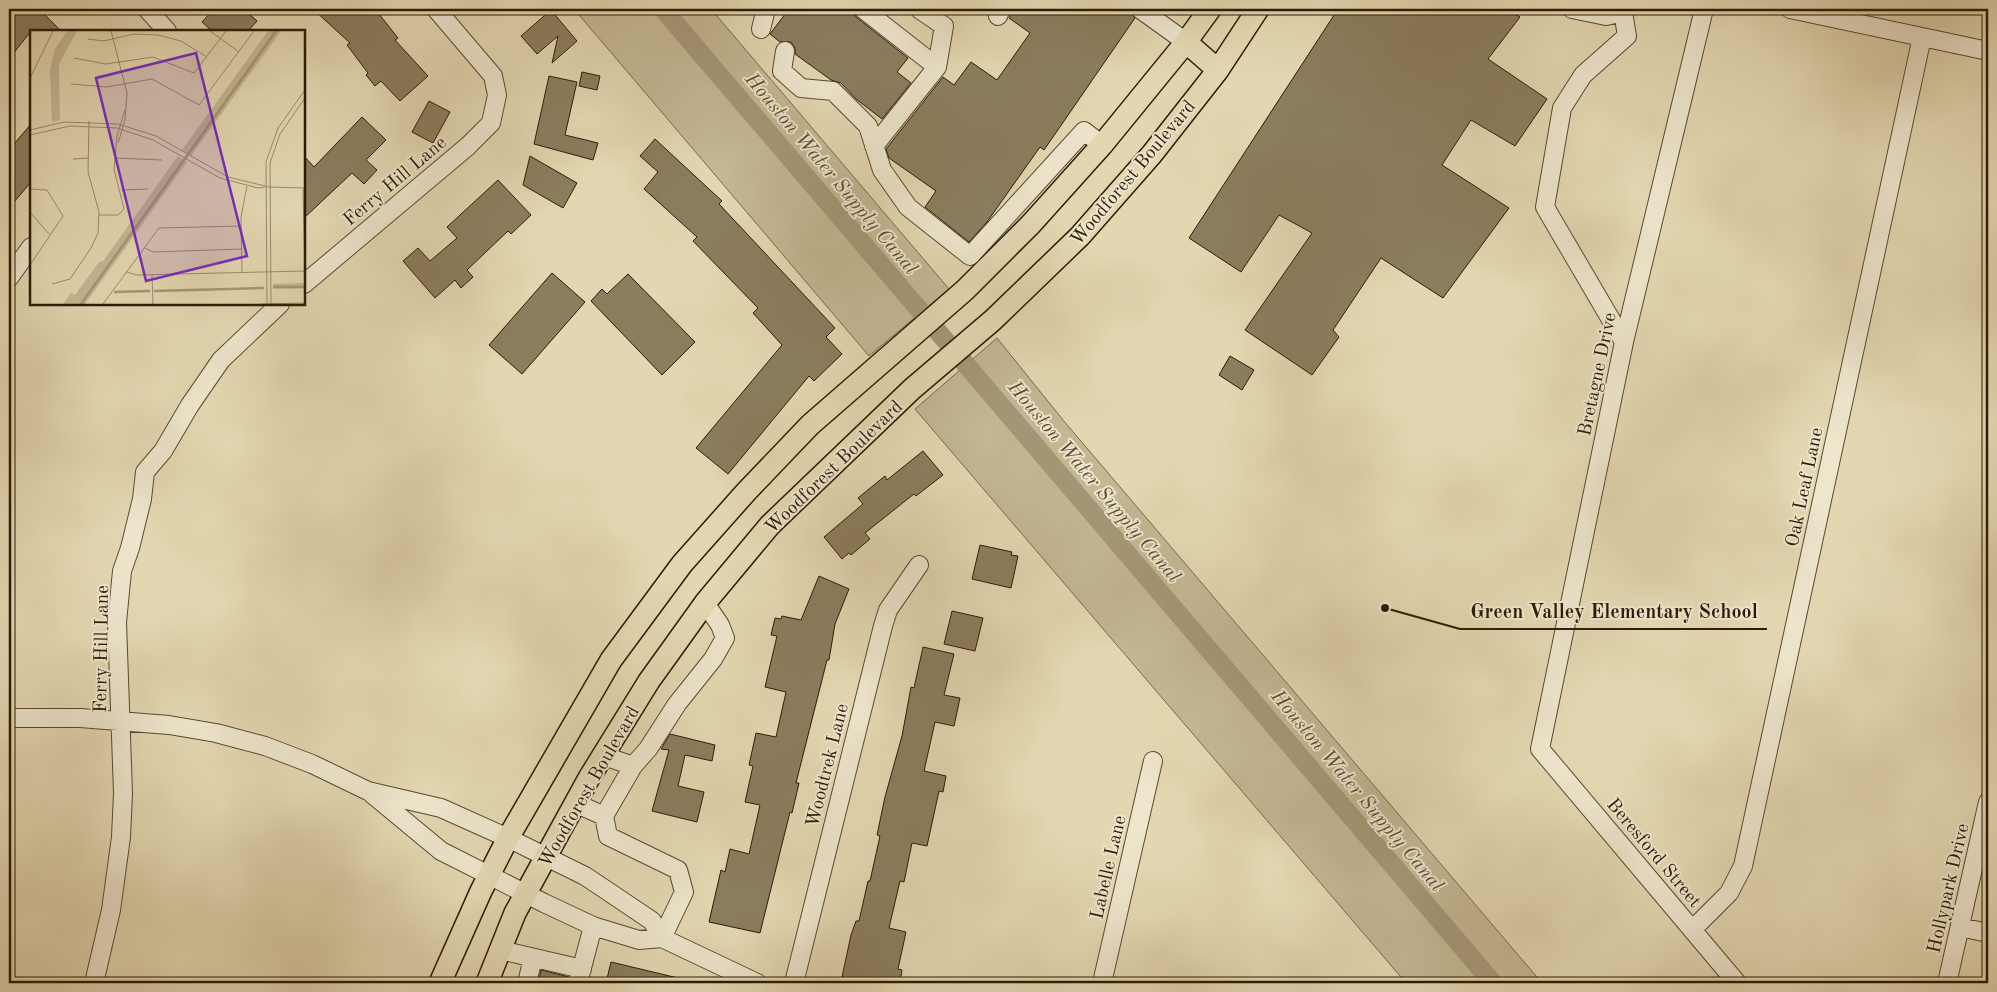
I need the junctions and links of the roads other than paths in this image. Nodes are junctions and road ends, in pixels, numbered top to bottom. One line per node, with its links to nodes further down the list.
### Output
1 (147, 9): 14 (street)
2 (436, 9): 25 (street, Ferry Hill Lane)
3 (766, 9): 13 (street)
4 (863, 9): 19 (street)
5 (919, 9): 19 (street)
6 (1140, 9): 16 (street)
7 (1210, 9): 16 (main road)
8 (1258, 9): 20 (main road, Woodforest Boulevard)
9 (1572, 9): 12 (street)
10 (1704, 9): 27 (street, Bretagne Drive)
11 (1790, 9): 15 (street)
12 (1624, 11): 27 (street)
13 (761, 29)
14 (166, 30)
15 (1922, 38): 18 (street); 46 (street, Oak Leaf Lane)
16 (1186, 42): 20 (main road); 21 (main road)
17 (785, 51): 22 (street)
18 (1988, 51)
19 (936, 67): 22 (street)
20 (1218, 70): 29 (main road, Woodforest Boulevard)
21 (1102, 145): 22 (street); 40 (main road)
22 (874, 146)
23 (30, 248): 24 (street)
24 (9, 278)
25 (305, 283)
26 (279, 305): 31 (street, Ferry Hill Lane)
27 (1624, 342): 32 (street, Bretagne Drive)
28 (919, 565): 57 (street, Woodtrek Lane)
29 (705, 603): 33 (main road, Woodforest Boulevard); 35 (street)
30 (9, 718): 31 (street)
31 (120, 721): 36 (street); 52 (street, Ferry Hill Lane)
32 (1540, 750): 46 (street, Beresford Street)
33 (604, 753): 35 (street); 38 (main road, Woodforest Boulevard)
34 (1153, 760): 58 (street, Labelle Lane)
35 (633, 766): 39 (street)
36 (368, 791): 40 (street); 42 (street)
37 (1988, 802): 45 (street, Hollypark Drive)
38 (575, 803): 39 (street); 41 (main road, Woodforest Boulevard)
39 (604, 816): 48 (street)
40 (508, 838): 41 (street); 42 (main road)
41 (546, 857): 43 (main road, Woodforest Boulevard); 48 (street)
42 (489, 875): 43 (street); 53 (main road)
43 (526, 893): 44 (street); 49 (main road, Woodforest Boulevard)
44 (593, 926): 48 (street); 51 (street)
45 (1960, 927): 47 (street); 60 (street, Hollypark Drive)
46 (1693, 929): 59 (street, Beresford Street)
47 (1988, 934)
48 (662, 938): 56 (street)
49 (500, 950): 50 (street); 54 (main road, Woodforest Boulevard)
50 (533, 958): 51 (street); 55 (street)
51 (580, 976)
52 (94, 983)
53 (440, 983)
54 (487, 983)
55 (527, 983)
56 (757, 983)
57 (794, 983)
58 (1102, 983)
59 (1737, 983)
60 (1947, 983)

